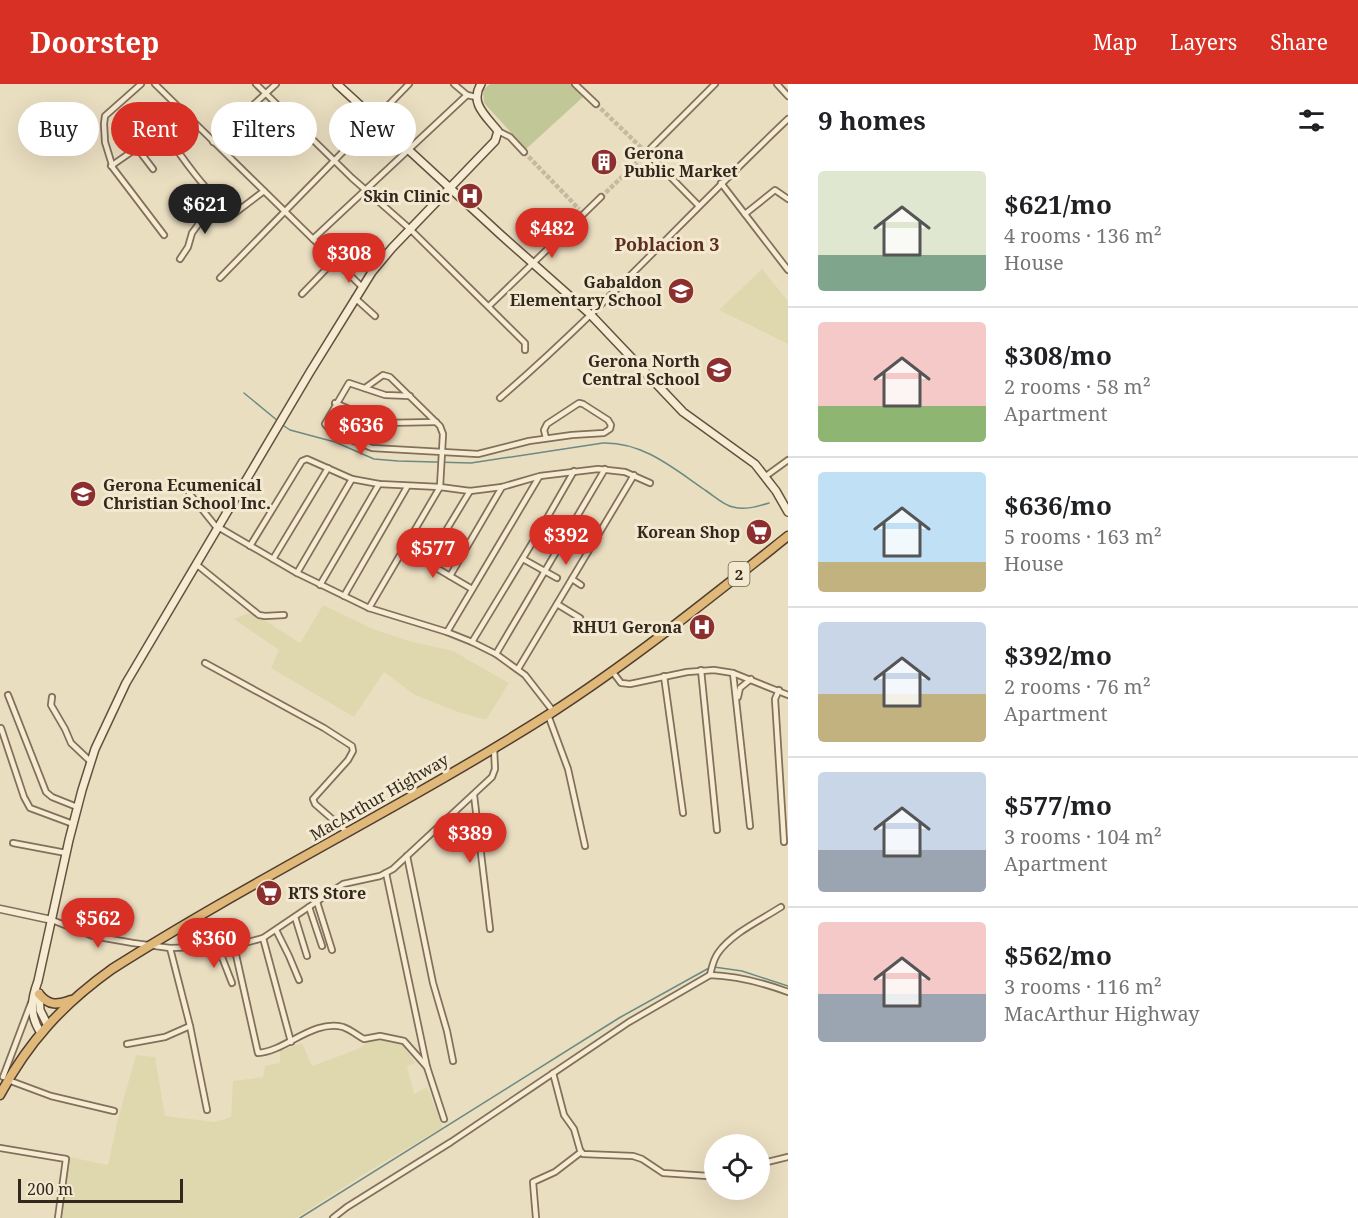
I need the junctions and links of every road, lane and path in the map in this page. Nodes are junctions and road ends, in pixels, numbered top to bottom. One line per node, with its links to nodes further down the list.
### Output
1 (141, 84): 35 (street)
2 (155, 84): 16 (street)
3 (256, 84): 12 (street)
4 (276, 84): 12 (street)
5 (337, 84): 18 (main road)
6 (410, 84): 19 (street)
7 (454, 84): 13 (street)
8 (481, 84): 15 (main road)
9 (575, 84): 20 (street)
10 (715, 84): 26 (street)
11 (777, 84): 14 (street)
12 (266, 94): 17 (street); 34 (street)
13 (466, 95): 15 (street); 25 (street)
14 (788, 96)
15 (476, 98): 23 (main road)
16 (173, 102)
17 (257, 102)
18 (357, 102)
19 (392, 102)
20 (596, 104)
21 (788, 119): 37 (street)
22 (199, 128): 24 (street)
23 (498, 131): 27 (street); 38 (main road)
24 (211, 140)
25 (416, 144)
26 (651, 148)
27 (524, 152)
28 (182, 156): 43 (street)
29 (228, 156): 40 (street)
30 (341, 156): 34 (street)
31 (403, 156): 39 (street)
32 (416, 156): 38 (main road)
33 (651, 157): 44 (street)
34 (336, 161): 39 (street); 46 (street)
35 (111, 166): 36 (street); 50 (street)
36 (153, 169)
37 (721, 183): 44 (street); 48 (street)
38 (450, 188): 49 (main road); 54 (main road)
39 (365, 190): 49 (street); 51 (street)
40 (264, 191): 43 (street); 46 (street)
41 (601, 197): 47 (street)
42 (788, 199): 48 (street)
43 (219, 200): 52 (street)
44 (698, 205): 61 (street)
45 (579, 209): 47 (street)
46 (284, 212): 51 (street); 56 (street)
47 (583, 214): 54 (street)
48 (745, 214): 55 (street)
49 (410, 229): 57 (main road); 60 (street)
50 (164, 236)
51 (313, 239): 53 (street)
52 (180, 259)
53 (334, 261): 57 (street); 58 (street)
54 (532, 263): 60 (street); 61 (main road)
55 (788, 270)
56 (220, 278)
57 (362, 287): 59 (main road)
58 (303, 294)
59 (355, 298): 62 (street); 87 (main road)
60 (489, 306): 63 (street)
61 (590, 314): 66 (street); 77 (main road)
62 (375, 316)
63 (525, 350)
64 (365, 388): 65 (street); 65 (street); 67 (street)
65 (410, 396): 68 (street)
66 (500, 398)
67 (335, 403): 68 (street); 70 (street)
68 (436, 422): 70 (street)
69 (546, 438): 69 (street); 70 (street)
70 (443, 454): 83 (street)
71 (788, 460): 77 (street)
72 (328, 468): 78 (street); 89 (street); 91 (street)
73 (605, 470): 74 (street); 75 (street); 95 (street)
74 (574, 471): 76 (street); 92 (street)
75 (634, 475): 79 (street); 99 (street)
76 (540, 476): 84 (street); 102 (street)
77 (766, 476): 86 (main road)
78 (352, 478): 81 (street); 96 (street)
79 (650, 483)
80 (192, 484): 87 (street)
81 (379, 484): 82 (street); 100 (street)
82 (407, 487): 83 (street); 103 (street)
83 (440, 487): 85 (street); 90 (street)
84 (502, 487): 85 (street); 97 (street)
85 (470, 491): 93 (street)
86 (788, 512)
87 (217, 528): 89 (street); 94 (main road)
88 (788, 536): 114 (highway, MacArthur Highway / 2)
89 (250, 546): 91 (street)
90 (404, 549): 93 (street); 105 (street)
91 (273, 559): 96 (street)
92 (523, 559): 95 (street); 109 (street)
93 (427, 562): 97 (street)
94 (196, 564): 106 (street); 128 (main road)
95 (546, 571): 98 (street); 110 (street)
96 (297, 573): 100 (street)
97 (450, 576): 102 (street)
98 (557, 578)
99 (572, 579): 101 (street); 104 (street)
100 (320, 585): 103 (street)
101 (581, 585)
102 (472, 589): 108 (street)
103 (344, 596): 105 (street)
104 (557, 604): 107 (street); 112 (street)
105 (369, 608): 108 (street)
106 (284, 615)
107 (580, 618)
108 (447, 632): 109 (street)
109 (472, 642): 110 (street)
110 (496, 654): 112 (street)
111 (205, 663): 135 (street)
112 (519, 669): 123 (street)
113 (701, 670): 115 (street); 116 (street); 134 (street)
114 (612, 671): 116 (street); 123 (highway, MacArthur Highway / 2)
115 (733, 673): 117 (street); 122 (street)
116 (664, 676): 131 (street)
117 (751, 679): 118 (street); 122 (street)
118 (779, 690): 120 (street); 136 (street)
119 (8, 695): 130 (street)
120 (788, 695)
121 (52, 697): 128 (street)
122 (737, 704): 133 (street)
123 (551, 713): 127 (highway, MacArthur Highway / 2); 138 (street)
124 (1, 728): 125 (street)
125 (7, 745): 126 (street); 132 (street)
126 (0, 748)
127 (494, 748): 129 (street); 135 (highway, MacArthur Highway / 2)
128 (91, 762): 130 (main road)
129 (474, 795): 140 (street); 148 (street)
130 (77, 807): 132 (main road)
131 (683, 813)
132 (73, 824): 139 (main road)
133 (750, 826)
134 (717, 830)
135 (347, 832): 151 (highway, MacArthur Highway / 2)
136 (784, 842)
137 (13, 843): 139 (street)
138 (585, 846)
139 (66, 853): 147 (main road)
140 (407, 856): 141 (street); 171 (street)
141 (386, 873): 142 (street); 172 (street)
142 (317, 902): 143 (street); 156 (street)
143 (309, 907): 146 (street); 153 (street)
144 (781, 907): 158 (street)
145 (0, 909): 147 (street)
146 (295, 916): 149 (street); 157 (street)
147 (52, 920): 151 (street); 160 (main road)
148 (490, 929)
149 (276, 930): 150 (street); 159 (street)
150 (263, 938): 152 (street); 169 (street)
151 (152, 945): 155 (street); 164 (highway, MacArthur Highway / 2)
152 (234, 945): 154 (street); 169 (street)
153 (322, 946)
154 (218, 947): 155 (street); 161 (street)
155 (170, 948): 167 (street)
156 (332, 950)
157 (307, 956)
158 (710, 975): 162 (street); 173 (street)
159 (298, 980)
160 (38, 981): 163 (main road); 165 (main road)
161 (232, 983)
162 (788, 992)
163 (39, 994): 164 (highway); 166 (main road)
164 (74, 998): 166 (highway, MacArthur Highway / 2)
165 (32, 1001): 168 (main road); 174 (street)
166 (47, 1024): 168 (highway, MacArthur Highway / 2)
167 (190, 1026): 170 (street); 176 (street)
168 (41, 1033): 174 (highway, MacArthur Highway / 2)
169 (291, 1041): 172 (street)
170 (127, 1044)
171 (453, 1062)
172 (427, 1067): 178 (street)
173 (553, 1073): 180 (street); 185 (street)
174 (5, 1078): 175 (highway, MacArthur Highway / 2); 177 (street)
175 (0, 1095)
176 (207, 1110)
177 (114, 1111)
178 (444, 1119)
179 (0, 1148): 184 (street)
180 (581, 1152): 183 (street); 186 (street)
181 (788, 1157): 182 (street)
182 (770, 1161)
183 (704, 1175)
184 (58, 1218)
185 (333, 1218)
186 (536, 1218)

